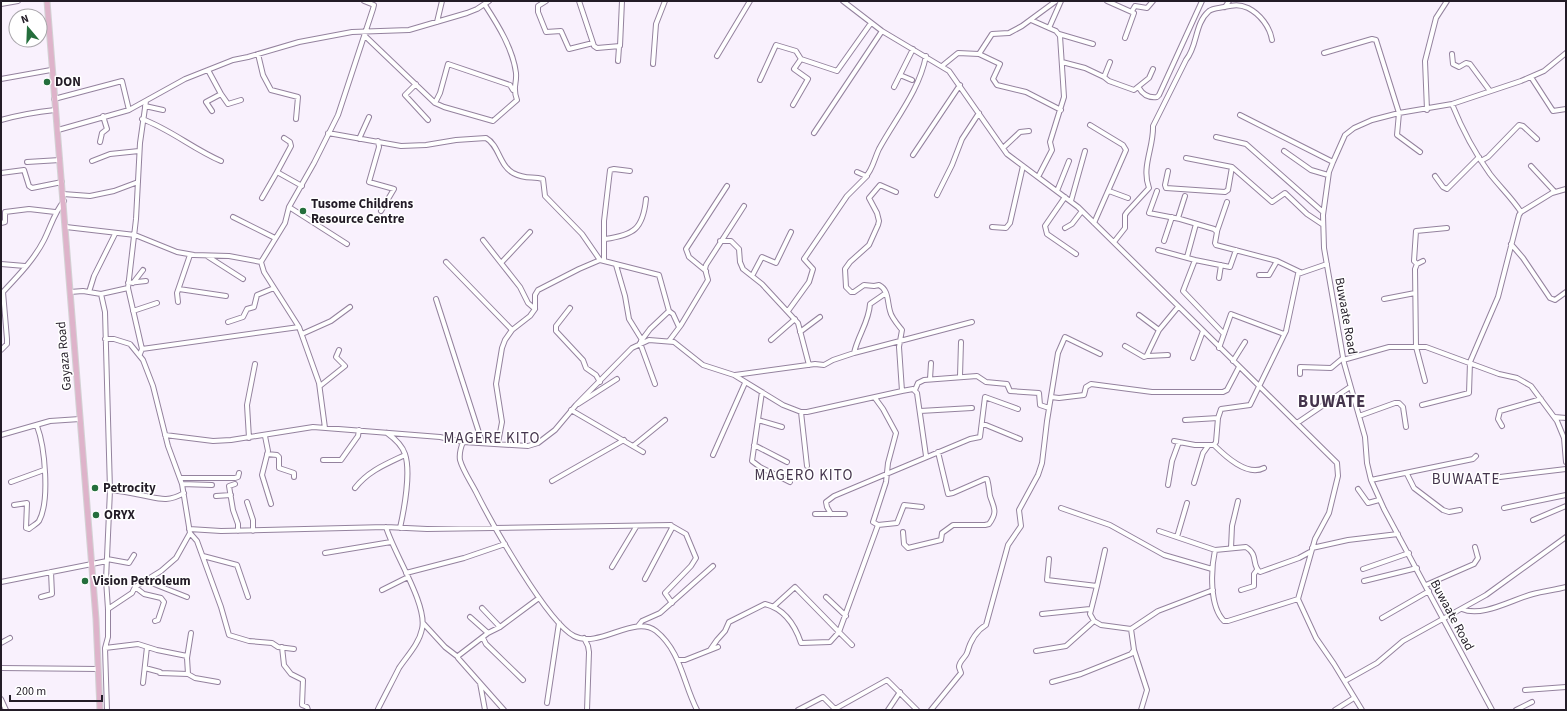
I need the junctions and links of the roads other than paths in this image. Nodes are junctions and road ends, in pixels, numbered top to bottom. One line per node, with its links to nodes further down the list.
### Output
1 (18, 1): 18 (street)
2 (47, 1): 50 (main road, Gayaza Road)
3 (364, 1): 26 (street)
4 (442, 1): 23 (street)
5 (489, 1): 19 (street)
6 (546, 1): 32 (street)
7 (579, 1): 32 (street)
8 (622, 1): 34 (street)
9 (665, 1): 47 (street)
10 (750, 1): 41 (street)
11 (843, 1): 24 (street)
12 (1107, 1): 21 (street)
13 (1153, 1): 21 (street)
14 (1202, 1): 61 (street)
15 (1229, 1): 20 (street)
16 (1447, 1): 77 (street)
17 (1058, 2): 22 (street); 25 (street)
18 (1, 4)
19 (485, 5): 23 (street); 62 (street)
20 (1225, 7): 31 (street); 175 (street)
21 (1132, 11): 30 (street)
22 (1030, 20): 25 (street); 39 (street)
23 (437, 22): 26 (street)
24 (871, 23): 27 (street); 43 (street)
25 (1049, 28): 28 (street)
26 (366, 31): 29 (street); 38 (street)
27 (882, 31): 35 (street); 92 (street)
28 (1059, 34): 33 (street); 45 (street)
29 (365, 36): 58 (street); 91 (street)
30 (1125, 38)
31 (1272, 40)
32 (593, 43): 34 (street)
33 (1093, 44)
34 (619, 47): 44 (street)
35 (914, 49): 42 (street); 52 (street)
36 (1324, 53): 80 (street)
37 (1566, 53): 54 (street, Buwaate Road)
38 (258, 54): 51 (street); 85 (street)
39 (980, 54): 48 (street); 76 (street)
40 (1452, 54): 63 (street)
41 (717, 56)
42 (926, 56): 48 (street); 122 (street)
43 (801, 60): 56 (street); 70 (street)
44 (618, 61)
45 (1062, 62): 53 (street); 76 (street)
46 (1110, 62): 53 (street)
47 (653, 64)
48 (942, 66): 59 (street)
49 (1153, 69): 61 (street)
50 (51, 70): 55 (street); 65 (main road, Gayaza Road)
51 (208, 70): 64 (street); 66 (street)
52 (900, 76): 57 (street); 60 (street)
53 (1104, 76): 61 (street)
54 (1531, 77): 63 (street, Buwaate Road); 72 (street)
55 (1, 79)
56 (760, 80)
57 (912, 80)
58 (416, 84): 68 (street); 87 (street)
59 (960, 85): 79 (street); 104 (street)
60 (894, 87)
61 (1139, 88)
62 (513, 91): 68 (street); 68 (street)
63 (1490, 92): 69 (street, Buwaate Road)
64 (221, 94): 67 (street); 78 (street)
65 (54, 99): 73 (main road, Gayaza Road); 74 (street)
66 (146, 100): 71 (street); 74 (street)
67 (241, 100)
68 (435, 103)
69 (1452, 104): 77 (street, Buwaate Road); 106 (street)
70 (792, 105)
71 (145, 106): 75 (street); 84 (street)
72 (1566, 109)
73 (55, 110): 86 (street); 89 (main road, Gayaza Road)
74 (129, 110): 82 (street)
75 (163, 110)
76 (1061, 110): 124 (street)
77 (1427, 110): 80 (street, Buwaate Road)
78 (212, 111)
79 (979, 113): 99 (street); 136 (street)
80 (1399, 113): 103 (street); 112 (street, Buwaate Road)
81 (1240, 115): 112 (street)
82 (103, 116): 89 (street); 98 (street)
83 (369, 117): 95 (street)
84 (142, 119): 100 (street); 109 (street)
85 (296, 119)
86 (1, 120)
87 (428, 120)
88 (1090, 125): 131 (street)
89 (58, 130): 107 (main road, Gayaza Road)
90 (1029, 131): 99 (street)
91 (328, 133): 95 (street); 127 (street)
92 (814, 133)
93 (1216, 137): 150 (street)
94 (284, 138): 118 (street)
95 (360, 139): 97 (street)
96 (1537, 139): 106 (street)
97 (378, 141): 147 (street); 184 (street)
98 (100, 142)
99 (1003, 148): 113 (street)
100 (139, 151): 108 (street); 126 (street)
101 (1085, 151): 143 (street)
102 (1284, 151): 121 (street)
103 (1420, 152)
104 (913, 155)
105 (1186, 158): 115 (street)
106 (1480, 159): 123 (street); 151 (street)
107 (60, 160): 111 (street); 125 (main road, Gayaza Road)
108 (92, 161)
109 (221, 161)
110 (1069, 161): 130 (street)
111 (27, 162)
112 (1333, 162): 121 (street, Buwaate Road)
113 (1023, 166): 124 (street); 159 (street)
114 (1531, 166): 134 (street)
115 (1232, 167): 117 (street); 158 (street)
116 (630, 171): 170 (street)
117 (1168, 171)
118 (277, 172): 127 (street); 139 (street)
119 (858, 172): 122 (street)
120 (1, 173): 125 (street)
121 (1328, 175): 150 (street, Buwaate Road)
122 (867, 176): 226 (street)
123 (1435, 176)
124 (1038, 177): 130 (street)
125 (62, 182): 135 (main road, Gayaza Road)
126 (138, 182): 135 (street); 167 (street)
127 (302, 186): 146 (street)
128 (727, 186): 198 (street)
129 (1566, 189): 134 (street)
130 (1057, 191): 138 (street)
131 (1109, 191): 140 (street); 156 (street)
132 (1157, 191): 153 (street)
133 (896, 192): 212 (street)
134 (1555, 192): 151 (street)
135 (63, 194): 142 (main road, Gayaza Road)
136 (937, 195)
137 (1185, 196): 154 (street)
138 (1065, 197): 143 (street); 180 (street)
139 (262, 198)
140 (1128, 198)
141 (646, 199): 170 (street)
142 (64, 201): 149 (street); 160 (main road, Gayaza Road)
143 (1071, 202): 148 (street)
144 (1227, 202): 163 (street)
145 (744, 206): 168 (street)
146 (289, 207): 169 (street); 176 (street)
147 (381, 211)
148 (1082, 211): 156 (street); 161 (street)
149 (55, 212): 155 (street); 196 (street)
150 (1323, 212): 158 (street, Buwaate Road)
151 (1521, 212): 177 (street)
152 (232, 217): 169 (street)
153 (1172, 217): 154 (street); 174 (street)
154 (1178, 218): 157 (street)
155 (1, 223)
156 (1094, 223): 175 (street)
157 (1196, 224): 163 (street); 183 (street)
158 (1322, 224): 192 (street, Buwaate Road)
159 (992, 226)
160 (66, 227): 166 (street); 208 (main road, Gayaza Road)
161 (1066, 228)
162 (1447, 228): 193 (street)
163 (1217, 231): 179 (street)
164 (530, 232): 190 (street)
165 (791, 232): 201 (street)
166 (115, 234): 167 (street); 209 (street)
167 (135, 235): 181 (street); 205 (street)
168 (725, 235): 172 (street); 173 (street)
169 (276, 238): 188 (street)
170 (605, 239): 184 (street)
171 (483, 240): 190 (street)
172 (720, 241): 173 (street); 198 (street)
173 (731, 241): 201 (street)
174 (1164, 241)
175 (1114, 242): 221 (street)
176 (347, 244)
177 (1511, 244): 210 (street); 262 (street)
178 (1158, 250): 183 (street)
179 (1236, 250): 186 (street); 195 (street)
180 (1076, 254)
181 (190, 255): 182 (street); 207 (street)
182 (206, 256): 188 (street); 203 (street)
183 (1186, 257): 185 (street)
184 (602, 260): 194 (street); 223 (street)
185 (1196, 260): 195 (street); 239 (street)
186 (1277, 261): 199 (street); 200 (street)
187 (1422, 261): 193 (street)
188 (261, 262): 206 (street)
189 (446, 262): 234 (street)
190 (502, 263): 223 (street)
191 (1, 264): 196 (street)
192 (1327, 264): 199 (street); 260 (street, Buwaate Road)
193 (1417, 264): 213 (street)
194 (616, 265): 225 (street); 244 (street)
195 (1221, 265): 202 (street)
196 (26, 266): 211 (street)
197 (143, 270): 205 (street)
198 (706, 271): 233 (street)
199 (1300, 272): 240 (street)
200 (1259, 275)
201 (752, 276): 226 (street)
202 (1219, 278)
203 (243, 279)
204 (146, 281): 205 (street)
205 (130, 285): 214 (street); 224 (street)
206 (274, 288): 230 (street); 232 (street)
207 (179, 289): 215 (street); 218 (street)
208 (70, 292): 209 (street); 297 (main road, Gayaza Road)
209 (89, 292): 214 (street)
210 (1566, 292)
211 (2, 293): 252 (street)
212 (886, 293): 245 (street); 254 (street)
213 (1415, 293): 217 (street); 249 (street)
214 (101, 294): 241 (street)
215 (226, 296)
216 (436, 299): 319 (street)
217 (1384, 299)
218 (178, 302)
219 (157, 303): 224 (street)
220 (350, 306): 238 (street)
221 (1178, 307): 235 (street); 236 (street)
222 (570, 308): 273 (street)
223 (535, 309): 234 (street)
224 (132, 311): 251 (street)
225 (669, 311): 233 (street); 244 (street)
226 (788, 311): 229 (street)
227 (1139, 315): 235 (street)
228 (820, 317): 237 (street)
229 (795, 319): 237 (street); 243 (street)
230 (228, 322)
231 (972, 322): 245 (street)
232 (299, 327): 238 (street); 251 (street)
233 (679, 327): 242 (street)
234 (512, 330): 321 (street)
235 (1159, 330): 258 (street)
236 (1203, 331): 250 (street); 259 (street)
237 (800, 332): 265 (street)
238 (302, 334): 276 (street)
239 (1224, 334): 240 (street); 250 (street)
240 (1284, 334): 277 (street)
241 (105, 339): 255 (street); 357 (street)
242 (669, 340): 244 (street); 268 (street)
243 (771, 340)
244 (641, 341): 273 (street); 275 (street)
245 (900, 341): 254 (street); 280 (street)
246 (961, 342): 269 (street)
247 (1245, 342): 261 (street)
248 (1125, 346): 258 (street)
249 (1416, 347): 260 (street); 262 (street); 272 (street)
250 (1219, 348): 261 (street)
251 (142, 349): 255 (street)
252 (1, 350)
253 (339, 350): 276 (street)
254 (854, 353): 265 (street)
255 (140, 354): 311 (street)
256 (1100, 354): 282 (street)
257 (1168, 355): 258 (street)
258 (1147, 356)
259 (1193, 358)
260 (1343, 359): 267 (street); 278 (street, Buwaate Road)
261 (1233, 361): 266 (street)
262 (1470, 362): 284 (street); 286 (street)
263 (931, 363): 270 (street)
264 (255, 364): 313 (street)
265 (809, 365): 268 (street)
266 (1239, 367): 277 (street); 282 (street)
267 (1300, 374)
268 (734, 375): 274 (street)
269 (960, 376): 270 (street); 288 (street)
270 (930, 379): 279 (street)
271 (617, 380): 285 (street)
272 (1425, 381)
273 (600, 382): 285 (street)
274 (745, 383): 281 (street); 330 (street)
275 (655, 384)
276 (320, 386): 307 (street)
277 (1259, 387): 295 (street); 301 (street)
278 (1350, 387): 293 (street, Buwaate Road); 301 (street)
279 (915, 390): 280 (street); 291 (street)
280 (902, 391): 283 (street)
281 (762, 392): 292 (street); 299 (street)
282 (1051, 397): 288 (street)
283 (874, 398): 292 (street); 340 (street)
284 (1541, 399): 294 (street); 304 (street)
285 (576, 405): 290 (street)
286 (1422, 405)
287 (972, 408): 291 (street)
288 (1049, 408): 497 (street)
289 (1018, 409): 302 (street)
290 (571, 410): 316 (street); 321 (street)
291 (920, 411): 331 (street)
292 (801, 412): 336 (street)
293 (1359, 416): 306 (street); 346 (street, Buwaate Road)
294 (1555, 417): 296 (street); 314 (street)
295 (1218, 418): 300 (street); 323 (street)
296 (1566, 418)
297 (80, 419): 303 (street); 404 (main road, Gayaza Road)
298 (665, 420): 324 (street)
299 (758, 420): 305 (street); 322 (street)
300 (1185, 420)
301 (1297, 423): 397 (street)
302 (982, 425): 315 (street); 327 (street)
303 (37, 426): 310 (street); 339 (street)
304 (1502, 426)
305 (782, 427)
306 (1406, 427)
307 (325, 428): 308 (street); 312 (street)
308 (358, 430): 309 (street); 333 (street)
309 (386, 432): 318 (street); 329 (street)
310 (1, 435)
311 (165, 435): 313 (street); 345 (street)
312 (265, 436): 313 (street); 328 (street)
313 (249, 438)
314 (1565, 438): 335 (street)
315 (1020, 439)
316 (624, 440): 324 (street); 347 (street)
317 (1174, 441): 320 (street)
318 (463, 442): 319 (street); 380 (street)
319 (482, 442): 321 (street)
320 (1179, 442): 325 (street); 354 (street)
321 (498, 443)
322 (754, 445): 334 (street); 349 (street)
323 (1214, 445): 325 (street); 337 (street)
324 (634, 446): 326 (street)
325 (1208, 446): 350 (street)
326 (643, 452)
327 (938, 452): 331 (street); 387 (street)
328 (267, 454): 343 (street); 366 (street)
329 (405, 455): 355 (street); 382 (street)
330 (713, 455)
331 (926, 456): 340 (street)
332 (1476, 456): 342 (street)
333 (323, 460)
334 (787, 462)
335 (1566, 462)
336 (807, 466)
337 (1264, 468)
338 (1566, 469): 344 (street)
339 (44, 470): 348 (street); 367 (street)
340 (888, 472): 374 (street); 377 (street)
341 (239, 473): 345 (street)
342 (1407, 474): 346 (street); 372 (street)
343 (294, 477)
344 (1500, 477)
345 (180, 478): 351 (street)
346 (1371, 480): 362 (street, Buwaate Road)
347 (552, 481)
348 (11, 482)
349 (790, 482)
350 (1194, 483)
351 (182, 484): 352 (street); 358 (street)
352 (212, 484)
353 (235, 484): 359 (street)
354 (1168, 485)
355 (355, 488)
356 (1358, 489): 362 (street)
357 (110, 490): 358 (street); 403 (street)
358 (184, 493): 383 (street)
359 (231, 495): 361 (street); 384 (street)
360 (1566, 495): 371 (street)
361 (216, 496)
362 (1379, 500): 388 (street, Buwaate Road)
363 (1238, 501): 394 (street)
364 (247, 502): 385 (street)
365 (1186, 503): 389 (street)
366 (271, 504)
367 (14, 505)
368 (1566, 506): 376 (street)
369 (922, 507): 377 (street)
370 (1061, 508): 408 (street)
371 (1504, 508)
372 (1460, 510)
373 (815, 514): 374 (street)
374 (831, 514): 375 (street)
375 (845, 514)
376 (1533, 520)
377 (878, 525): 438 (street)
378 (672, 526): 381 (street); 413 (street); 431 (street)
379 (386, 527): 382 (street); 385 (street); 391 (street)
380 (495, 527): 381 (street); 382 (street); 392 (street)
381 (636, 527): 406 (street)
382 (400, 528)
383 (189, 531): 384 (street); 401 (street); 415 (street)
384 (238, 531): 385 (street)
385 (253, 531)
386 (1160, 531): 389 (street)
387 (903, 532)
388 (1398, 534): 397 (street); 399 (street, Buwaate Road)
389 (1177, 537): 396 (street)
390 (1566, 537): 436 (street)
391 (391, 542): 398 (street); 412 (street)
392 (505, 544): 412 (street); 429 (street)
393 (1475, 547): 417 (street)
394 (1230, 548): 396 (street); 410 (street)
395 (1105, 550): 419 (street)
396 (1215, 550): 408 (street)
397 (1311, 550): 410 (street); 430 (street)
398 (325, 553)
399 (1409, 553): 407 (street, Buwaate Road); 409 (street)
400 (134, 555): 403 (street)
401 (203, 556): 427 (street); 458 (street)
402 (1049, 559): 419 (street)
403 (107, 560): 404 (street); 434 (street)
404 (91, 563): 411 (street); 470 (main road, Gayaza Road)
405 (713, 566): 431 (street)
406 (612, 567)
407 (1417, 568): 416 (street); 417 (street, Buwaate Road)
408 (1212, 569): 422 (street)
409 (1363, 569)
410 (1257, 570): 423 (street)
411 (51, 572): 414 (street); 425 (street)
412 (407, 575): 421 (street); 444 (street)
413 (645, 579)
414 (1, 580)
415 (147, 580): 418 (street); 426 (street)
416 (1364, 581)
417 (1426, 585): 424 (street, Buwaate Road)
418 (135, 586): 434 (street); 442 (street)
419 (1096, 586): 435 (street)
420 (1566, 588): 436 (street)
421 (382, 590)
422 (1213, 590): 430 (street); 448 (street)
423 (1241, 590)
424 (1429, 591): 440 (street); 441 (street, Buwaate Road)
425 (41, 597)
426 (187, 597)
427 (248, 597)
428 (826, 597): 438 (street)
429 (539, 598): 445 (street); 447 (street)
430 (1298, 599): 473 (street)
431 (672, 603): 446 (street)
432 (773, 607): 450 (street); 450 (street); 462 (street)
433 (482, 608): 447 (street)
434 (108, 609): 459 (street)
435 (1090, 609): 437 (street); 443 (street)
436 (1462, 609): 441 (street)
437 (1042, 614)
438 (846, 616): 450 (street)
439 (470, 617): 449 (street)
440 (1382, 618)
441 (1443, 619): 473 (street); 501 (street, Buwaate Road)
442 (155, 621)
443 (1094, 621): 448 (street); 464 (street)
444 (423, 623): 466 (street); 485 (street)
445 (559, 623): 454 (street); 484 (street)
446 (638, 626): 454 (street); 467 (street)
447 (500, 627): 449 (street)
448 (1131, 628): 463 (street)
449 (488, 632): 453 (street)
450 (839, 632): 456 (street)
451 (191, 633): 465 (street)
452 (10, 638): 455 (street)
453 (483, 638): 466 (street); 472 (street)
454 (584, 638): 492 (street)
455 (1, 643)
456 (852, 645)
457 (147, 646): 459 (street); 465 (street); 469 (street)
458 (282, 647): 461 (street); 489 (street)
459 (105, 648): 488 (street)
460 (718, 648): 462 (street)
461 (294, 649)
462 (710, 650): 467 (street)
463 (1134, 650): 476 (street); 498 (street)
464 (1036, 651)
465 (188, 656): 471 (street)
466 (458, 657): 477 (street)
467 (678, 660): 493 (street)
468 (1, 668): 470 (street)
469 (145, 668): 471 (street); 474 (street)
470 (98, 669): 487 (main road, Gayaza Road)
471 (188, 674): 475 (street)
472 (523, 680)
473 (1345, 681): 481 (street)
474 (143, 682)
475 (218, 682)
476 (1052, 682)
477 (480, 683): 490 (street); 491 (street)
478 (1566, 687): 479 (street)
479 (1525, 690)
480 (900, 692): 494 (street); 495 (street); 496 (street)
481 (1354, 698): 499 (street); 500 (street)
482 (1, 699): 486 (street)
483 (1532, 702): 502 (street)
484 (547, 703)
485 (378, 709)
486 (6, 710)
487 (100, 710)
488 (107, 710)
489 (308, 710)
490 (485, 710)
491 (504, 710)
492 (587, 710)
493 (697, 710)
494 (798, 710)
495 (888, 710)
496 (917, 710)
497 (931, 710)
498 (1141, 710)
499 (1335, 710)
500 (1362, 710)
501 (1492, 710)
502 (1516, 710)

